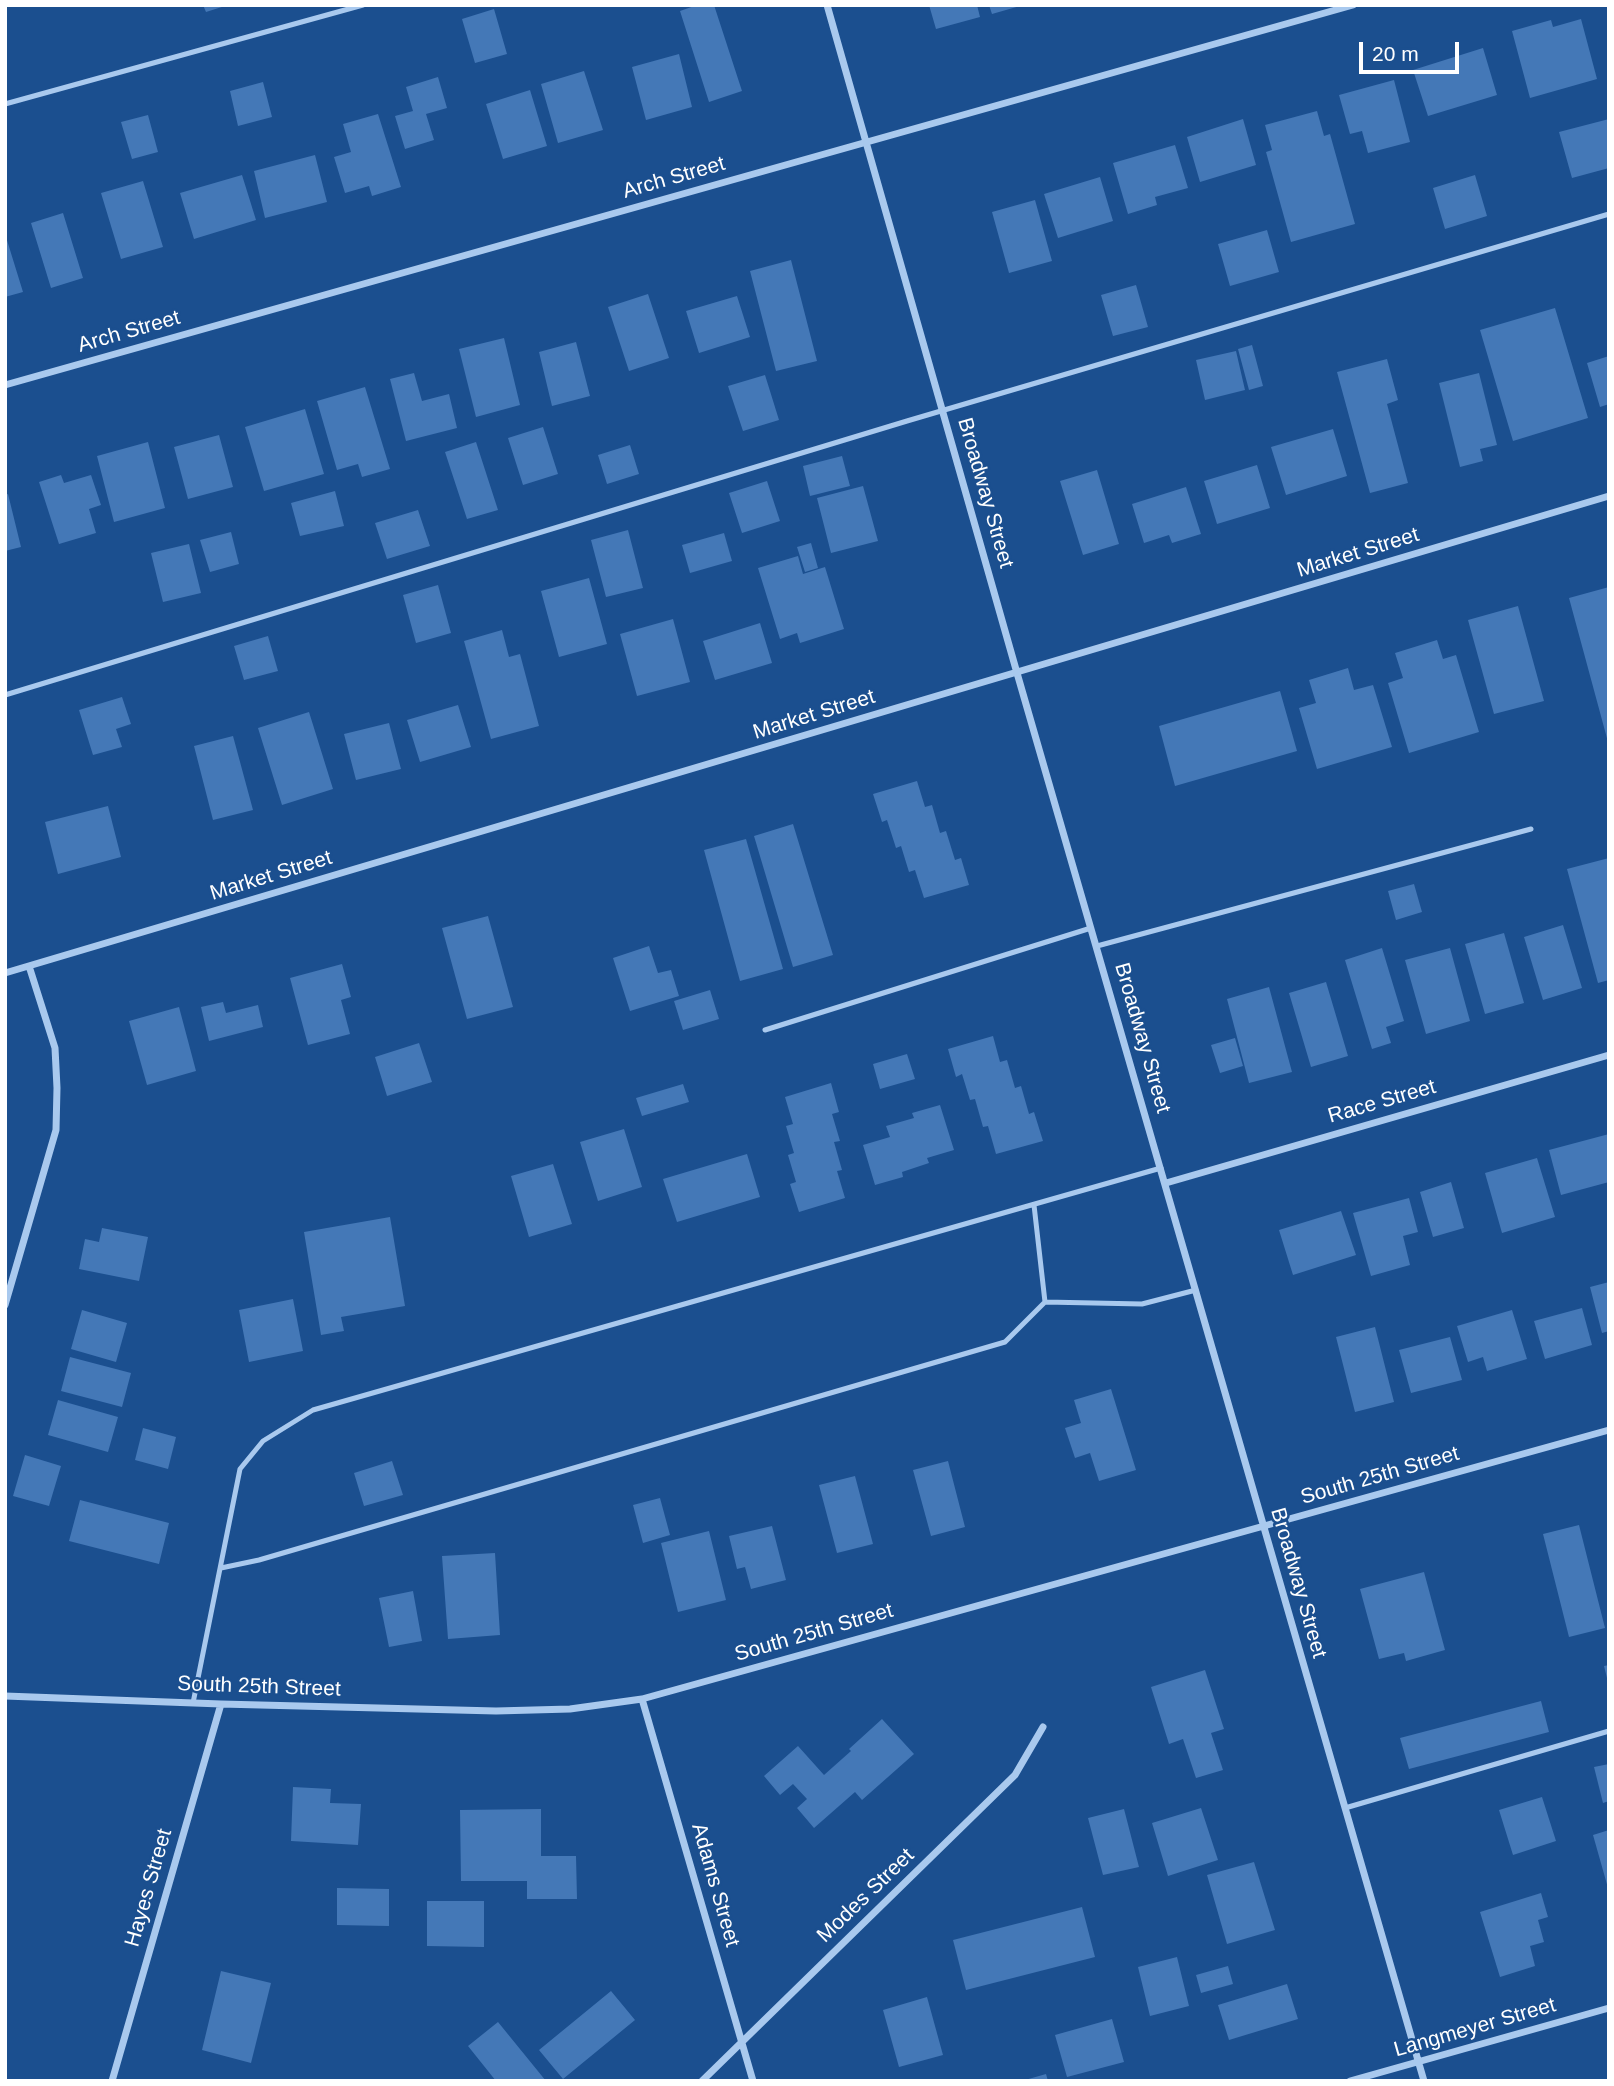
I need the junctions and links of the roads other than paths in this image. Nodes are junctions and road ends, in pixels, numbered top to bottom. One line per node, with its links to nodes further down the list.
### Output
1 (363, 5): 4 (lane)
2 (827, 5): 5 (street, Broadway Street)
3 (1353, 5): 5 (street, Arch Street)
4 (5, 104)
5 (865, 143): 7 (street, Arch Street); 8 (street, Broadway Street)
6 (1609, 214): 8 (lane)
7 (5, 385)
8 (943, 410): 10 (street, Broadway Street); 11 (lane)
9 (1609, 496): 10 (street, Market Street)
10 (1017, 673): 13 (street, Broadway Street); 15 (street, Market Street)
11 (5, 695)
12 (1531, 829): 14 (lane)
13 (1091, 928): 14 (street, Broadway Street); 17 (lane)
14 (1097, 946): 19 (street, Broadway Street)
15 (29, 966): 16 (street, Market Street); 24 (street)
16 (5, 973)
17 (765, 1030)
18 (1609, 1055): 20 (street, Race Street)
19 (1161, 1168): 20 (street, Broadway Street); 21 (lane)
20 (1166, 1183): 22 (street, Broadway Street)
21 (1034, 1205): 23 (lane); 27 (lane)
22 (1196, 1290): 23 (lane); 26 (street, Broadway Street)
23 (1045, 1302): 27 (lane)
24 (5, 1305)
25 (1609, 1430): 26 (street, South 25th Street)
26 (1264, 1527): 29 (street, South 25th Street); 34 (street, Broadway Street)
27 (221, 1568): 30 (lane)
28 (5, 1696): 30 (street, South 25th Street)
29 (642, 1699): 31 (street, South 25th Street); 36 (street, Adams Street)
30 (193, 1703): 31 (street, South 25th Street)
31 (221, 1704): 38 (street, Hayes Street)
32 (1043, 1727): 36 (street, Modes Street)
33 (1609, 1731): 34 (lane)
34 (1345, 1808): 37 (street, Broadway Street)
35 (1609, 2008): 37 (street, Langmeyer Street)
36 (742, 2041): 39 (street, Modes Street); 40 (street, Adams Street)
37 (1419, 2062): 41 (street, Langmeyer Street); 42 (street, Broadway Street)
38 (111, 2081)
39 (702, 2081)
40 (753, 2081)
41 (1350, 2081)
42 (1424, 2081)

